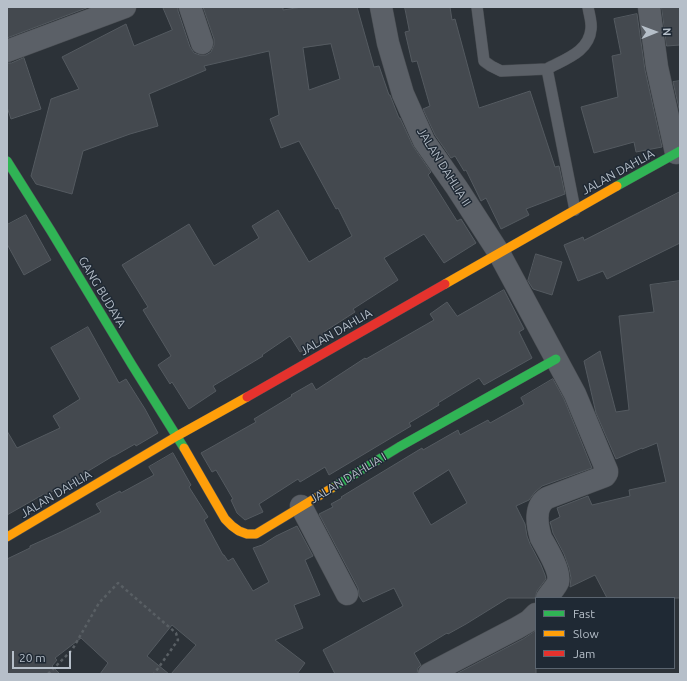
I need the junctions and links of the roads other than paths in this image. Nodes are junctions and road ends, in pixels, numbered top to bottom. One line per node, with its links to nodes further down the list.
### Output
1 (124, 7): 8 (street)
2 (190, 7): 7 (street)
3 (380, 7): 13 (street, JALAN DAHLIA II)
4 (477, 7): 9 (lane)
5 (588, 7): 9 (lane)
6 (649, 7): 10 (street)
7 (202, 43)
8 (7, 51)
9 (547, 68): 12 (lane)
10 (678, 152): 12 (street, JALAN DAHLIA)
11 (7, 161): 15 (street, GANG BUDAYA)
12 (575, 210): 13 (street, JALAN DAHLIA)
13 (499, 253): 14 (street); 15 (street, JALAN DAHLIA)
14 (556, 359): 16 (street, JALAN DAHLIA I); 19 (street)
15 (177, 436): 16 (street, JALAN DAHLIA I); 17 (street, JALAN DAHLIA)
16 (301, 506): 18 (street)
17 (7, 537)
18 (347, 594)
19 (548, 597)
20 (535, 615): 21 (street)
21 (429, 674)

